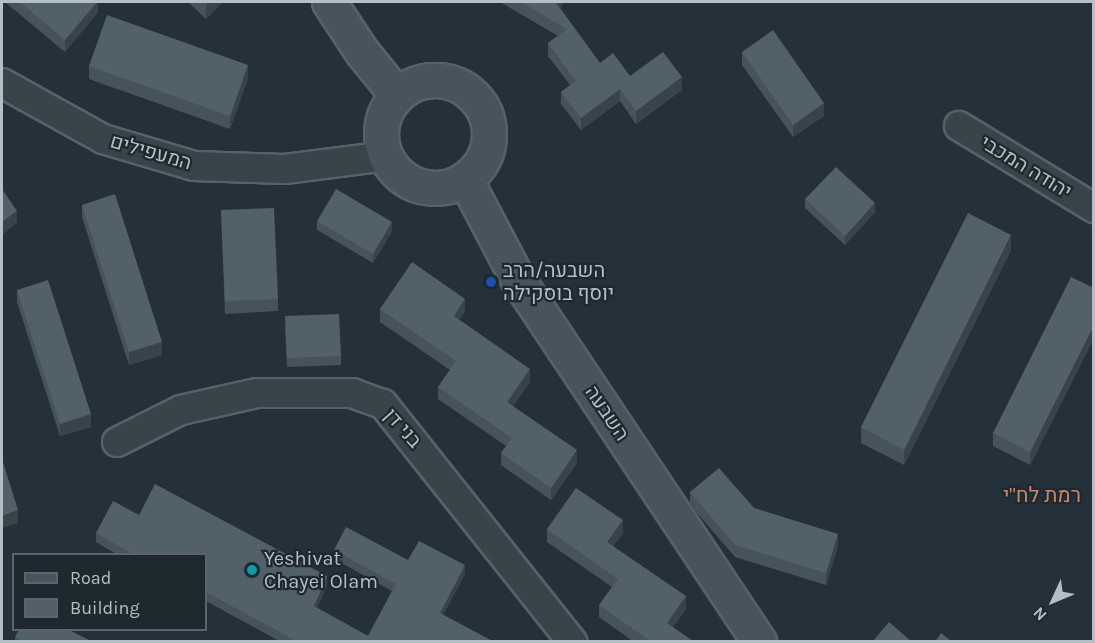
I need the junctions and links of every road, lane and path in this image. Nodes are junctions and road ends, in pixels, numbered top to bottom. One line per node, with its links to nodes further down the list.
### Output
1 (329, 2): 3 (main road)
2 (2, 83): 5 (street, המעפילים)
3 (397, 95): 5 (main road); 6 (main road)
4 (959, 126): 7 (street, יהודה המכבי)
5 (386, 156): 6 (main road)
6 (465, 179): 10 (main road, השבעה)
7 (1094, 208)
8 (117, 442): 9 (street, בני דן)
9 (572, 642)
10 (759, 642)

